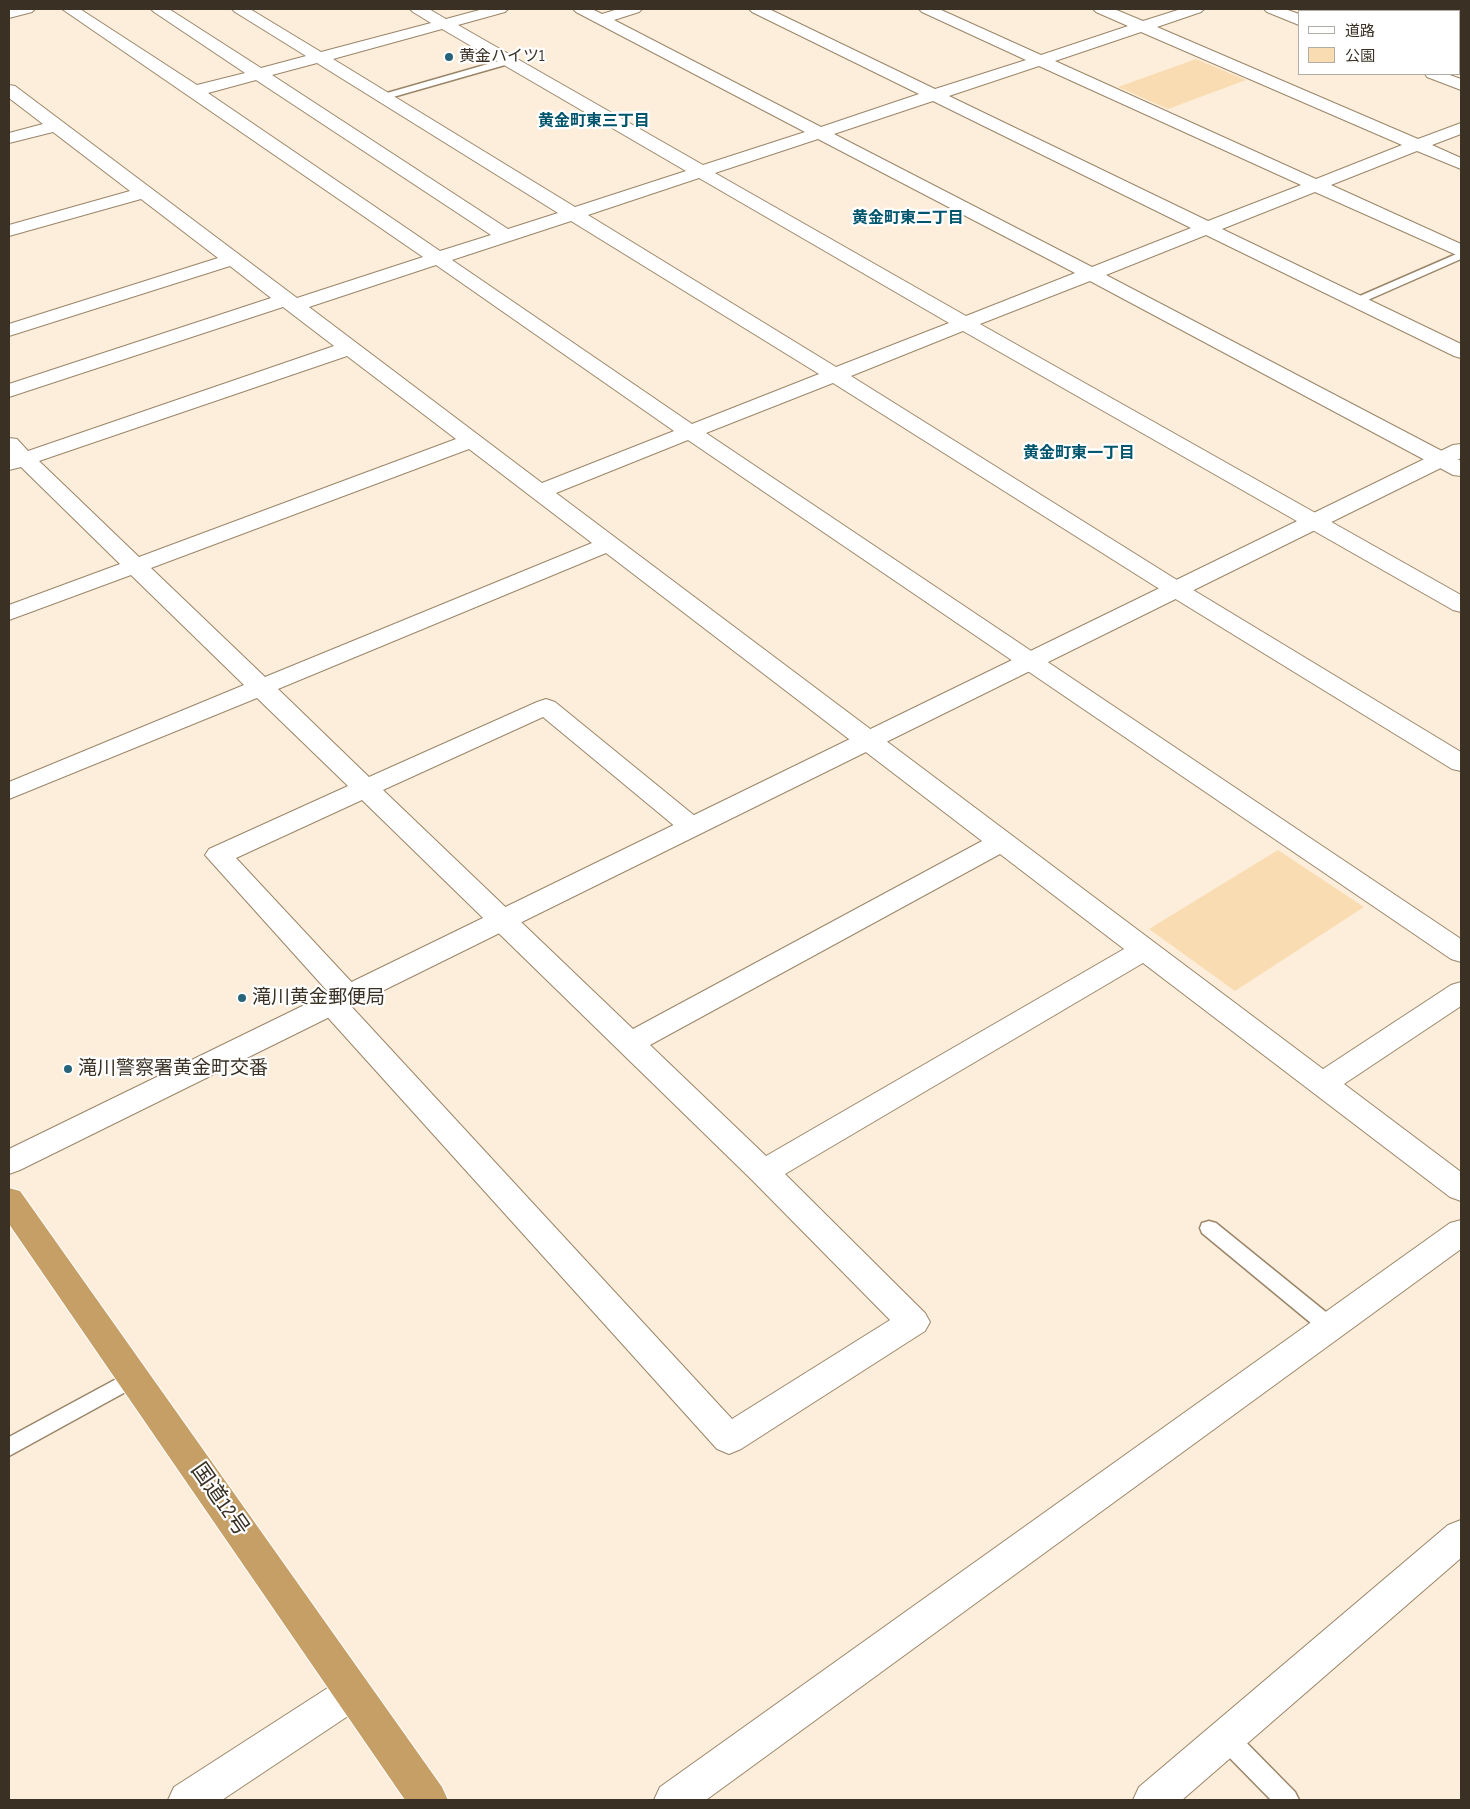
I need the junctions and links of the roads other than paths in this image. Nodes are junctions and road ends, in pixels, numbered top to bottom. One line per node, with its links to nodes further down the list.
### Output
1 (27, 9): 14 (street)
2 (70, 9): 26 (street)
3 (159, 9): 22 (street)
4 (240, 9): 19 (street)
5 (418, 9): 17 (street)
6 (500, 9): 17 (street)
7 (581, 9): 15 (street)
8 (634, 9): 15 (street)
9 (758, 9): 27 (street)
10 (927, 9): 20 (street)
11 (1101, 9): 18 (street)
12 (1196, 9): 18 (street)
13 (1272, 9): 16 (street)
14 (9, 13)
15 (601, 19): 31 (street)
16 (1298, 20)
17 (446, 24): 19 (street); 21 (street)
18 (1143, 26): 20 (street); 33 (street)
19 (320, 58): 22 (street); 28 (street)
20 (1041, 60): 27 (street); 36 (street)
21 (509, 61): 28 (lane); 35 (street)
22 (259, 74): 26 (street); 41 (street)
23 (1436, 75): 24 (street)
24 (1461, 85)
25 (9, 90): 29 (street)
26 (195, 91): 43 (street)
27 (934, 95): 31 (street); 39 (street)
28 (383, 97): 38 (street)
29 (55, 126): 32 (street); 37 (street)
30 (1461, 128): 33 (street)
31 (818, 133): 35 (street); 45 (street)
32 (9, 138)
33 (1417, 145): 34 (street); 36 (street)
34 (1461, 164)
35 (701, 172): 38 (street); 48 (street)
36 (1315, 185): 39 (street); 42 (street)
37 (142, 193): 40 (street); 44 (street)
38 (573, 214): 41 (street); 52 (street)
39 (1206, 228): 45 (street); 46 (street)
40 (9, 231)
41 (506, 236): 43 (street)
42 (1461, 253): 46 (lane)
43 (437, 259): 47 (street); 54 (street)
44 (231, 260): 47 (street); 49 (street)
45 (1091, 274): 48 (street); 57 (street)
46 (1357, 301): 51 (street)
47 (288, 303): 50 (street); 53 (street)
48 (965, 324): 52 (street); 59 (street)
49 (9, 330)
50 (349, 348): 55 (street); 56 (street)
51 (1461, 352)
52 (835, 375): 54 (street); 62 (street)
53 (9, 391)
54 (690, 432): 58 (street); 65 (street)
55 (471, 441): 58 (street); 61 (street)
56 (14, 456): 61 (street)
57 (1455, 460): 59 (street)
58 (538, 492): 60 (street)
59 (1314, 522): 62 (street); 63 (street)
60 (608, 544): 66 (street); 67 (street)
61 (134, 566): 64 (street); 66 (street)
62 (1177, 590): 65 (street); 68 (street)
63 (1461, 605)
64 (9, 613)
65 (1030, 662): 67 (street); 75 (street)
66 (261, 688): 69 (street); 70 (street)
67 (868, 741): 71 (street); 72 (street)
68 (1461, 763)
69 (365, 790): 71 (street); 73 (street); 77 (street)
70 (9, 791)
71 (692, 827): 73 (street)
72 (1001, 842): 74 (street); 78 (street)
73 (502, 921): 77 (street); 78 (street)
74 (1144, 950): 79 (street); 81 (street)
75 (1461, 952)
76 (1461, 992): 79 (street)
77 (340, 1000): 80 (street); 81 (street)
78 (629, 1044): 81 (street)
79 (1322, 1084): 82 (street)
80 (9, 1162)
81 (763, 1172)
82 (1461, 1189)
83 (9, 1200): 87 (highway, 国道12号)
84 (1209, 1228): 86 (lane)
85 (1461, 1232): 86 (street)
86 (1330, 1327): 94 (street)
87 (133, 1378): 88 (lane); 90 (highway, 国道12号)
88 (9, 1447)
89 (1461, 1536): 91 (street)
90 (353, 1692): 92 (street); 93 (highway, 国道12号)
91 (1226, 1738): 95 (street); 96 (lane)
92 (188, 1800)
93 (428, 1800)
94 (674, 1800)
95 (1153, 1800)
96 (1287, 1800)

